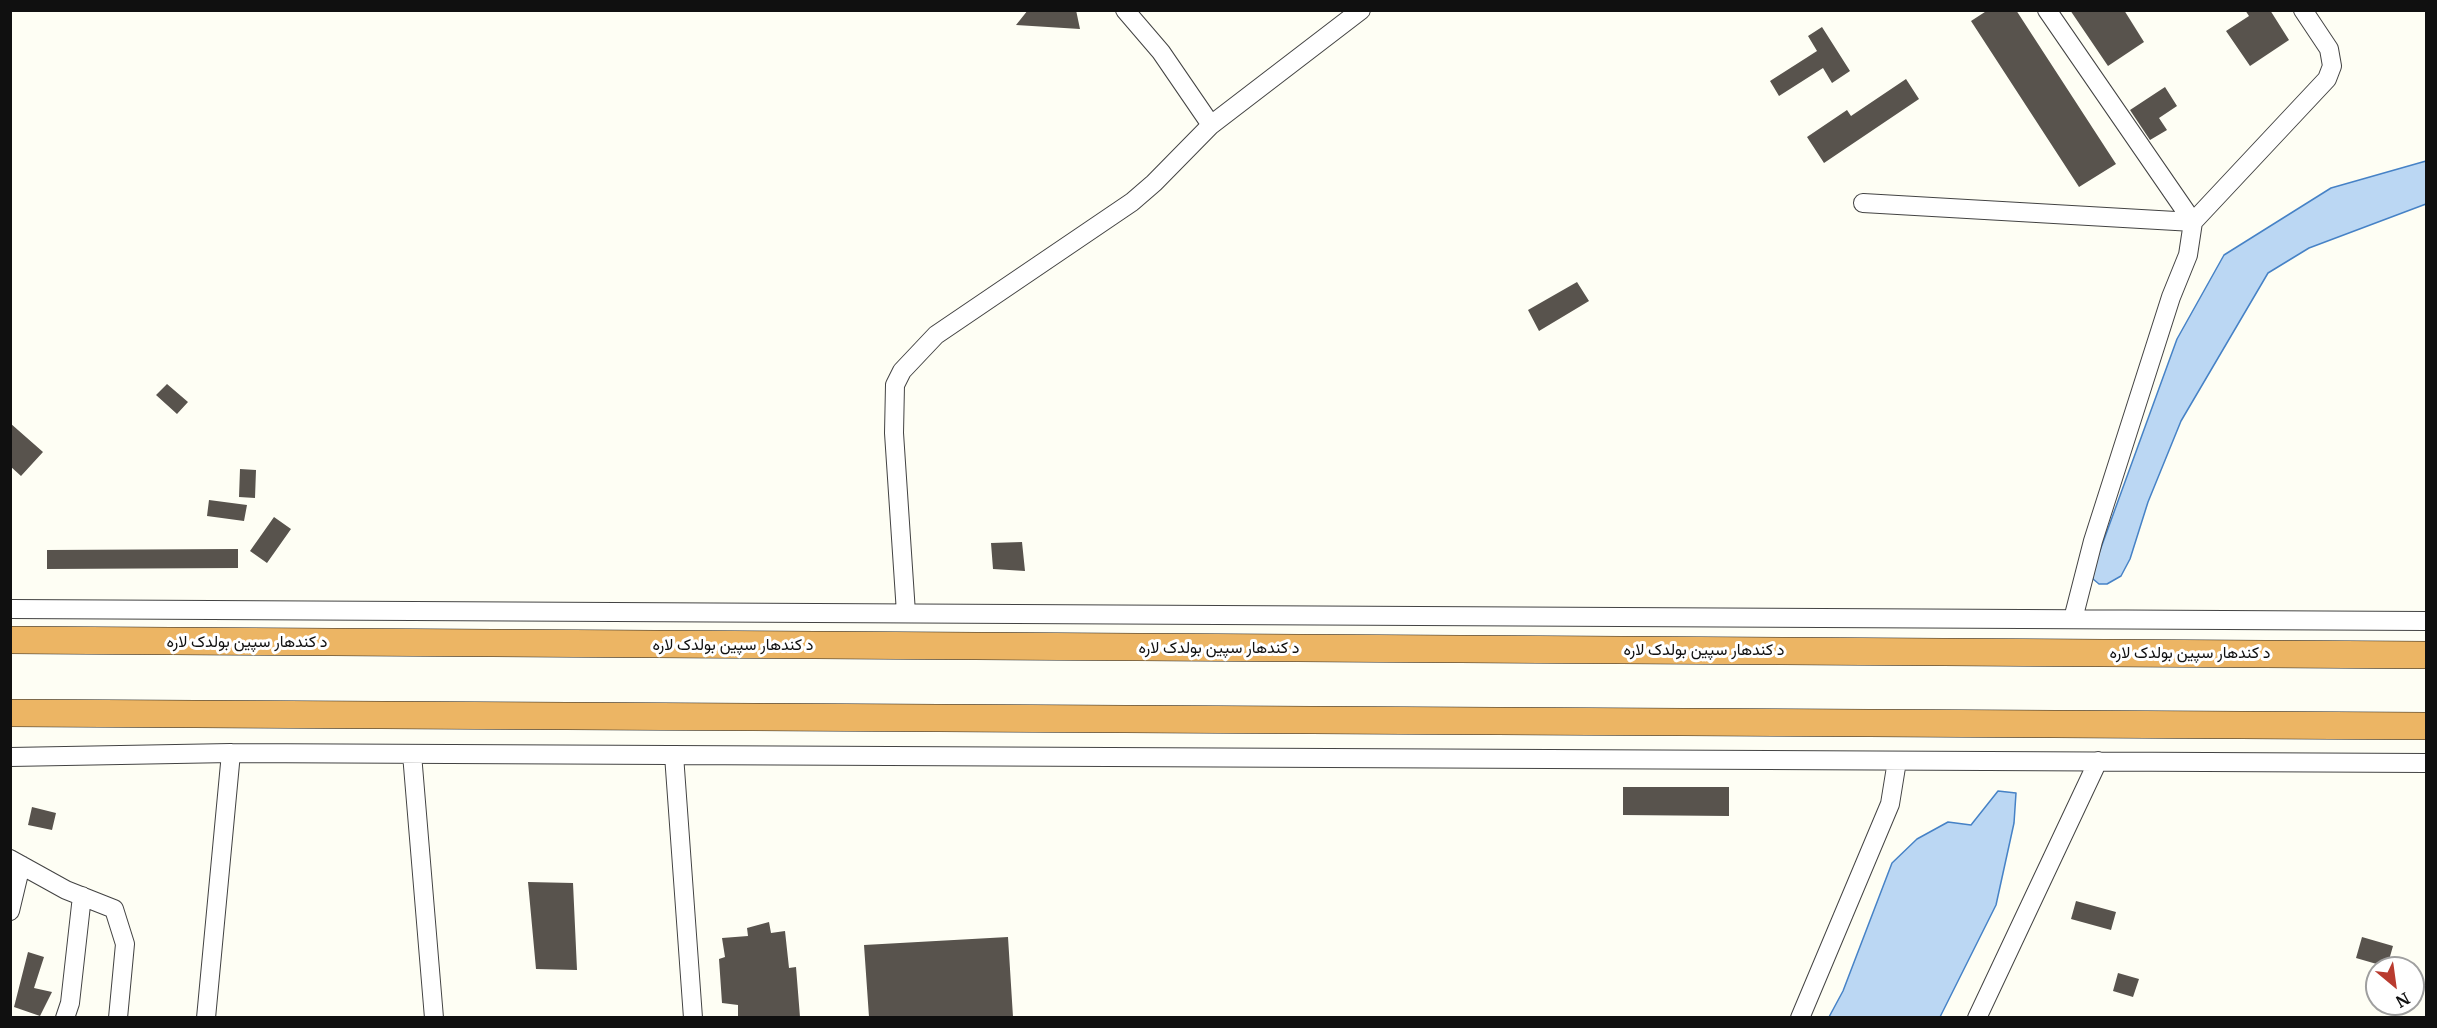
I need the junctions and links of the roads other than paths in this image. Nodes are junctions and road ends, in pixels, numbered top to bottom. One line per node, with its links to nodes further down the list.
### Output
1 (1125, 10): 5 (street)
2 (1361, 10): 5 (street)
3 (2047, 10): 7 (street)
4 (2303, 10): 7 (street)
5 (1211, 125): 9 (street)
6 (1863, 203): 7 (street)
7 (2193, 222): 10 (street)
8 (10, 609): 9 (street)
9 (906, 614): 10 (street)
10 (2073, 619): 11 (street)
11 (2427, 621)
12 (10, 640): 13 (highway, د کندهار سپین بولدک لاره)
13 (2427, 655)
14 (10, 713): 15 (highway)
15 (2427, 726)
16 (231, 753): 17 (street); 19 (street); 28 (street)
17 (412, 754): 18 (street); 29 (street)
18 (674, 755): 20 (street); 30 (street)
19 (11, 760)
20 (1897, 761): 21 (street); 31 (street)
21 (2098, 761): 22 (street); 32 (street)
22 (2427, 763)
23 (16, 862): 24 (street); 25 (street)
24 (81, 896): 26 (street); 27 (street)
25 (10, 911)
26 (65, 1017)
27 (118, 1017)
28 (206, 1017)
29 (435, 1017)
30 (693, 1017)
31 (1800, 1017)
32 (1977, 1017)

